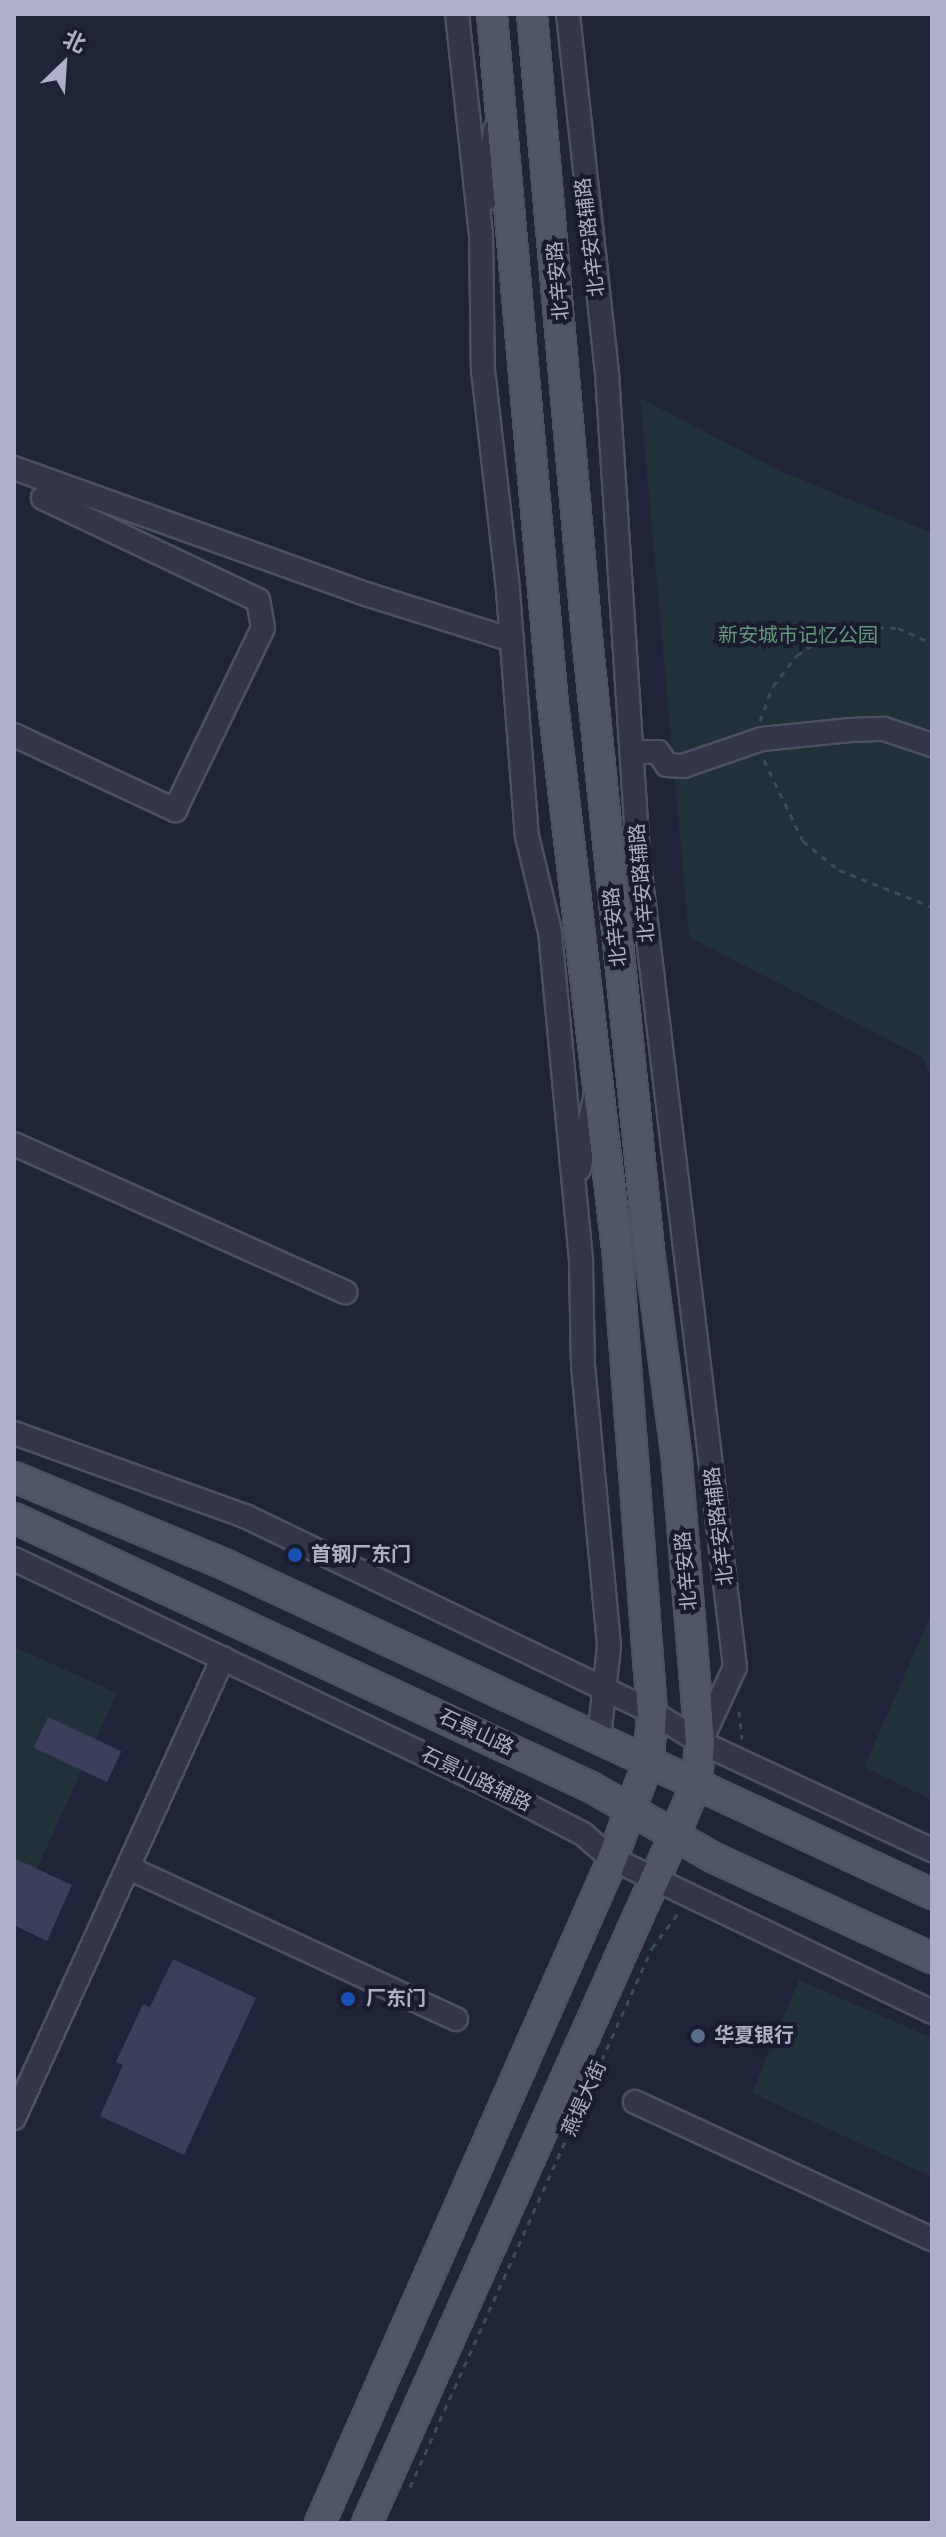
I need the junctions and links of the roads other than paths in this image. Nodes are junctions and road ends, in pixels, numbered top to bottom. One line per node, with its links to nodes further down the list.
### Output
1 (457, 14): 8 (street)
2 (492, 14): 5 (main road, 北辛安路)
3 (532, 14): 6 (main road, 北辛安路)
4 (568, 14): 7 (street, 北辛安路辅路)
5 (500, 90): 8 (street); 17 (main road, 北辛安路)
6 (541, 105): 7 (street); 16 (main road, 北辛安路)
7 (576, 105): 14 (street, 北辛安路辅路)
8 (481, 234): 11 (street)
9 (14, 468): 11 (street)
10 (43, 498): 12 (street)
11 (512, 640): 19 (street)
12 (14, 735)
13 (932, 745): 14 (street)
14 (634, 752): 15 (street, 北辛安路辅路)
15 (639, 863): 16 (street); 31 (street, 北辛安路辅路)
16 (616, 925): 31 (main road, 北辛安路)
17 (599, 1081): 19 (street); 29 (main road, 北辛安路)
18 (14, 1144): 20 (street)
19 (574, 1190): 28 (street)
20 (345, 1292)
21 (14, 1433): 28 (street)
22 (14, 1466): 24 (street)
23 (14, 1477): 24 (main road)
24 (45, 1492): 30 (main road)
25 (14, 1518): 34 (main road, 石景山路)
26 (14, 1559): 27 (street, 石景山路辅路)
27 (223, 1658): 37 (street, 石景山路辅路); 38 (street)
28 (607, 1690): 29 (street); 30 (street)
29 (652, 1712): 31 (street); 32 (main road, 北辛安路)
30 (599, 1738): 32 (main road)
31 (700, 1742): 33 (main road, 北辛安路); 36 (street)
32 (649, 1760): 33 (main road); 34 (main road, 北辛安路)
33 (697, 1782): 35 (main road, 北辛安路); 40 (main road)
34 (632, 1809): 35 (main road, 石景山路); 37 (main road)
35 (675, 1834): 39 (main road, 燕堤大街); 41 (main road, 石景山路)
36 (932, 1850)
37 (611, 1858): 39 (street, 石景山路辅路); 47 (main road)
38 (129, 1868): 43 (street); 45 (street)
39 (654, 1877): 42 (street, 石景山路辅路); 48 (main road, 燕堤大街)
40 (932, 1894)
41 (932, 1958)
42 (932, 2012)
43 (456, 2019)
44 (635, 2102): 46 (street)
45 (14, 2118)
46 (932, 2239)
47 (320, 2523)
48 (367, 2523)

